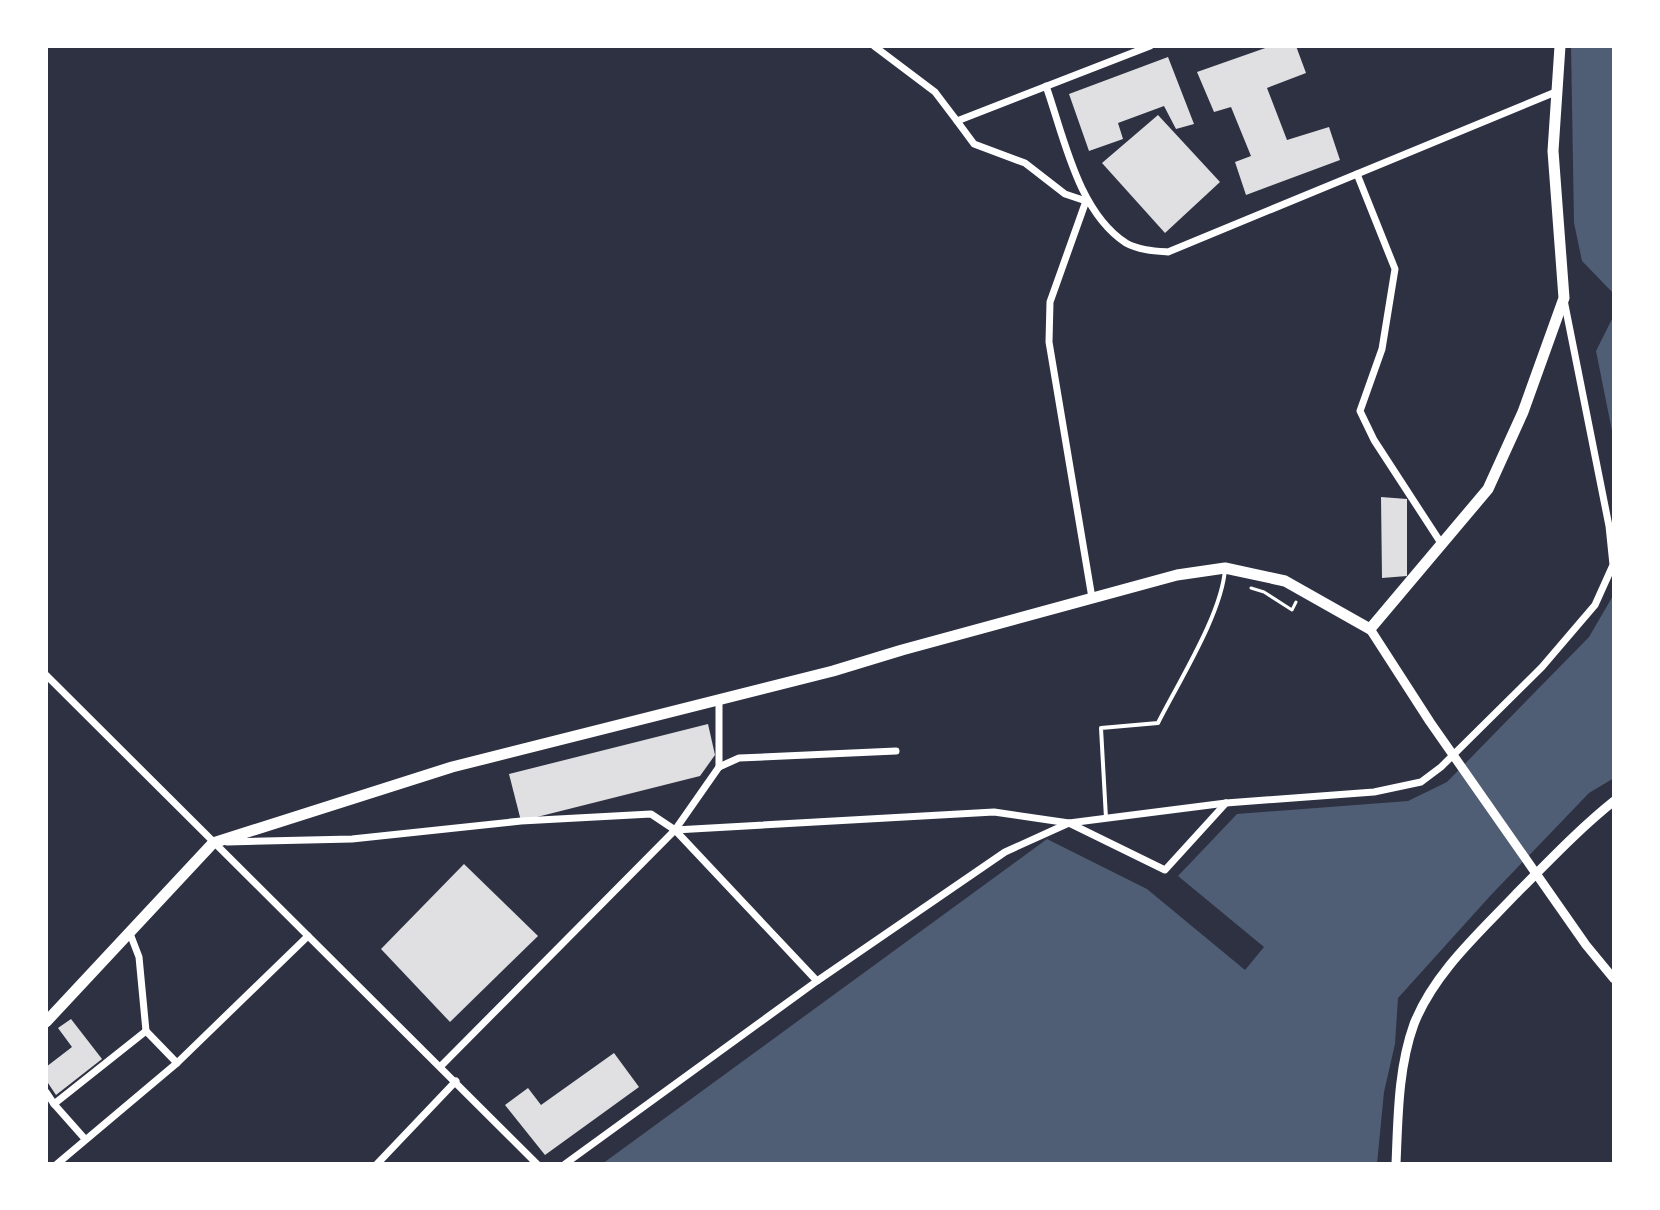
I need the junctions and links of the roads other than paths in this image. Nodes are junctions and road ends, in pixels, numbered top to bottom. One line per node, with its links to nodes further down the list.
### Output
1 (874, 46): 6 (street)
2 (1150, 46): 4 (street)
3 (1560, 46): 5 (main road)
4 (1046, 86): 6 (street); 8 (street)
5 (1558, 91): 7 (street); 9 (main road)
6 (957, 121): 8 (street)
7 (1357, 174): 8 (street); 10 (street)
8 (1086, 201): 12 (street)
9 (1564, 298): 10 (main road); 19 (street)
10 (1441, 543): 13 (main road)
11 (1225, 568): 12 (main road); 13 (main road); 20 (lane)
12 (1092, 598): 15 (main road)
13 (1370, 629): 26 (street)
14 (46, 675): 23 (street)
15 (719, 700): 17 (street); 23 (main road)
16 (896, 751): 17 (street)
17 (719, 767): 22 (street)
18 (1614, 801): 40 (street)
19 (1226, 803): 20 (street); 21 (street)
20 (1106, 818): 21 (street)
21 (1069, 823): 22 (street); 27 (street)
22 (675, 830): 23 (street); 27 (street); 31 (street)
23 (213, 843): 24 (main road); 25 (street)
24 (129, 931): 28 (main road); 29 (street)
25 (308, 936): 30 (street); 31 (street)
26 (1614, 979)
27 (817, 981): 39 (street)
28 (46, 1022)
29 (146, 1031): 30 (street); 34 (street)
30 (177, 1063): 35 (street)
31 (441, 1066): 32 (street)
32 (456, 1081): 37 (street); 38 (street)
33 (46, 1092): 34 (street)
34 (54, 1104): 35 (street)
35 (85, 1139): 36 (street)
36 (57, 1164)
37 (377, 1164)
38 (537, 1164)
39 (565, 1164)
40 (1396, 1164)

